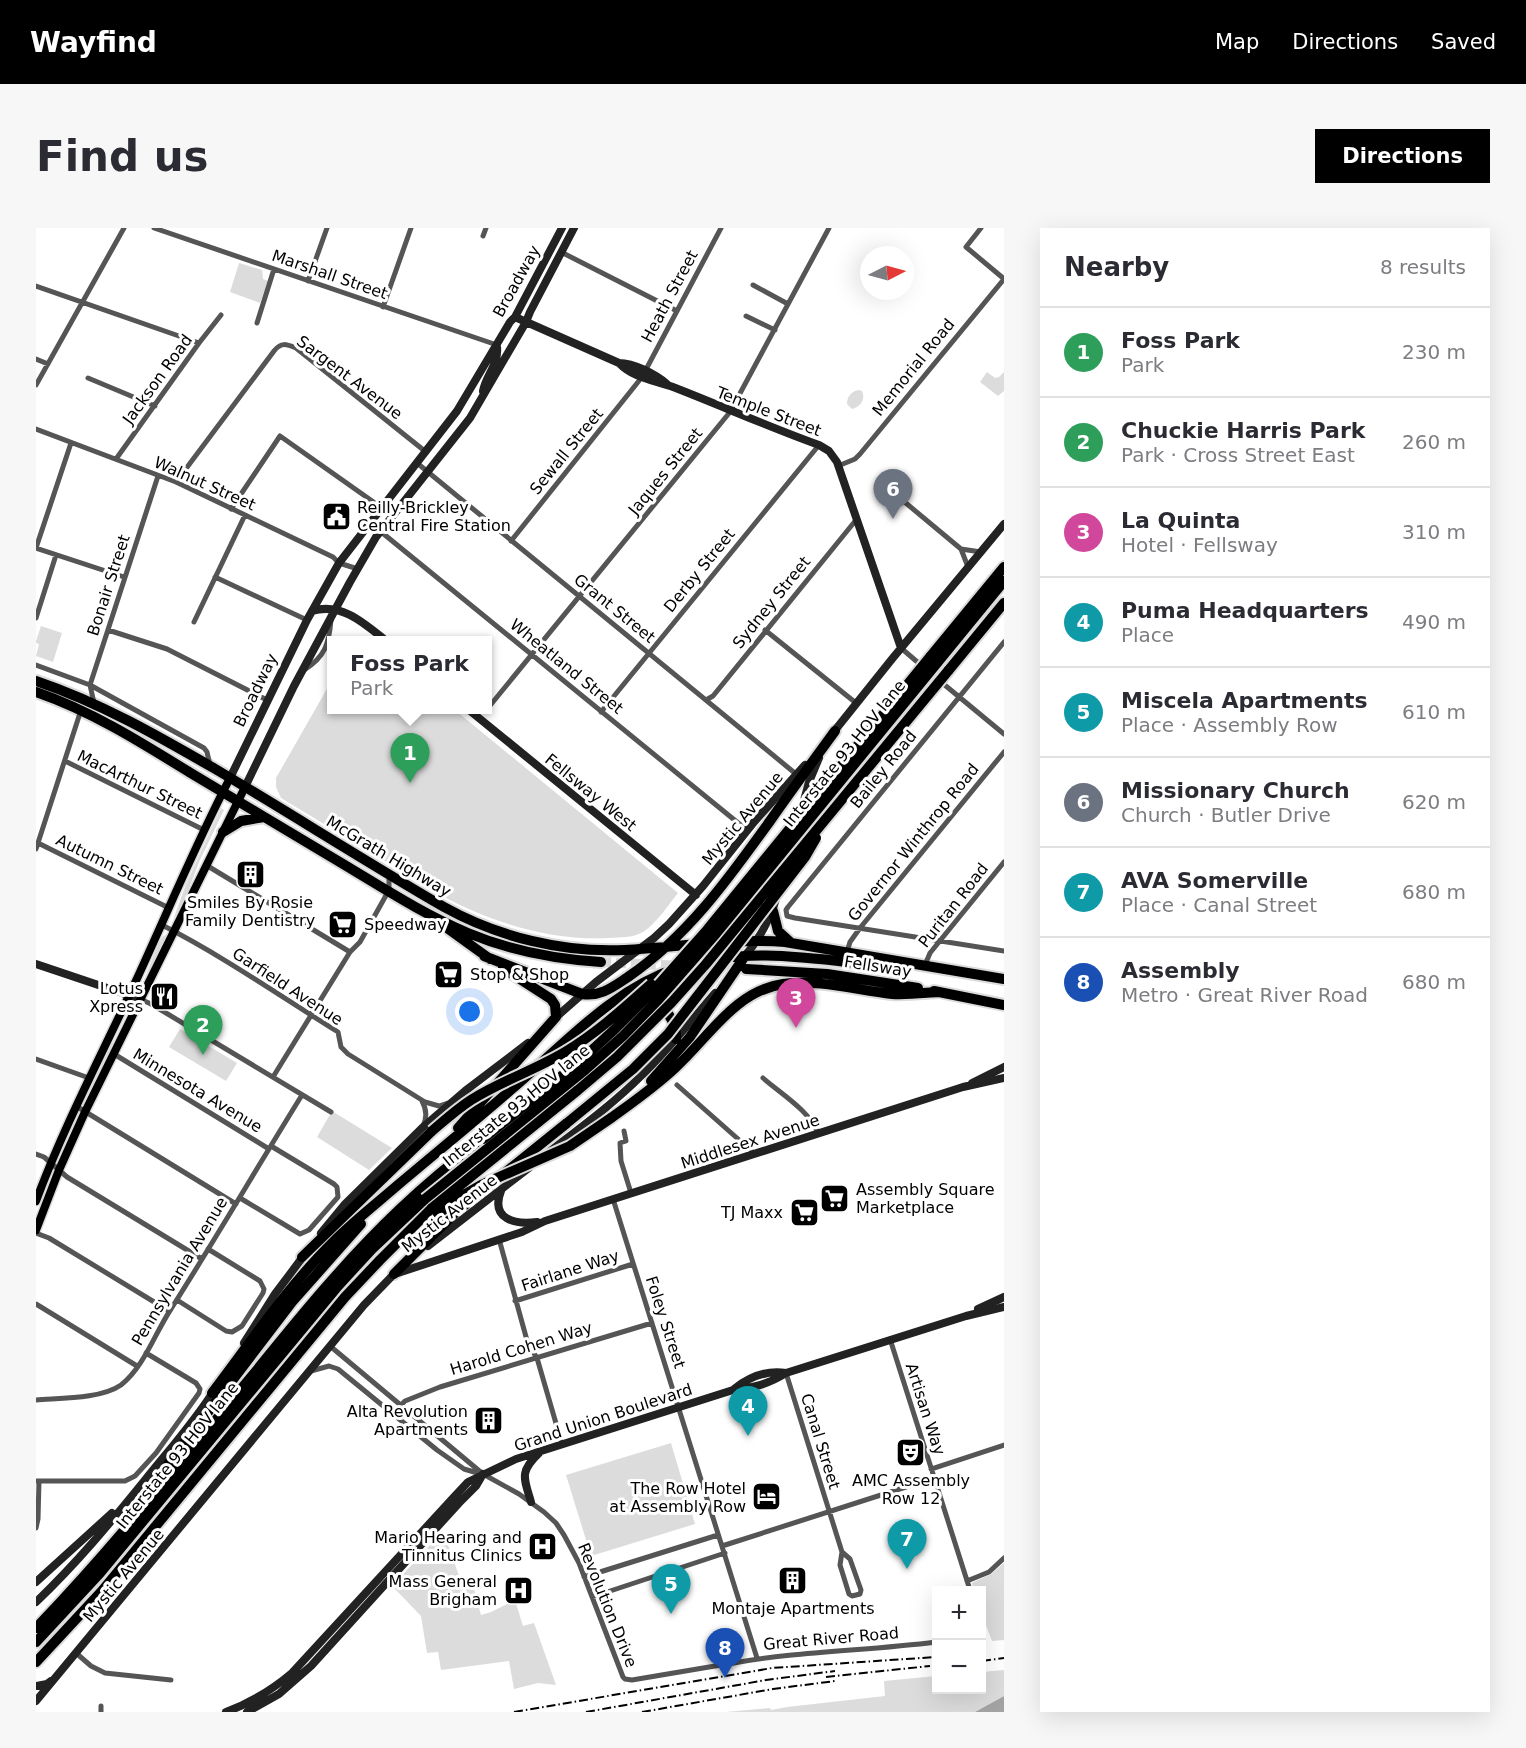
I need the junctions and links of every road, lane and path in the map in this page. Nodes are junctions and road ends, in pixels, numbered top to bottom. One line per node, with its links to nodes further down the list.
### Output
1 (124, 228): 18 (street)
2 (154, 228): 13 (street, Marshall Street)
3 (327, 228): 15 (street)
4 (411, 228): 20 (street)
5 (486, 228): 11 (street)
6 (562, 228): 24 (main road, Broadway)
7 (574, 228): 12 (main road, Broadway)
8 (721, 228): 21 (street, Heath Street)
9 (829, 228): 19 (street, Jaques Street)
10 (981, 228): 14 (street)
11 (483, 236)
12 (561, 252): 21 (street); 25 (main road, Broadway)
13 (274, 269): 15 (street, Marshall Street); 26 (street)
14 (1004, 278): 44 (street, Memorial Road)
15 (308, 281): 20 (street, Marshall Street)
16 (753, 285): 19 (street)
17 (36, 286): 18 (street)
18 (83, 302): 28 (street); 31 (street)
19 (788, 304): 27 (street, Jaques Street)
20 (383, 307): 29 (street, Marshall Street)
21 (677, 311): 32 (street, Heath Street)
22 (221, 315): 28 (street, Jackson Road)
23 (746, 316): 27 (street)
24 (515, 317): 25 (main road, Temple Street); 29 (main road, Broadway)
25 (526, 322): 32 (main road, Temple Street); 35 (main road, Broadway)
26 (257, 323)
27 (775, 330): 37 (street, Jaques Street)
28 (200, 343): 36 (street, Jackson Road)
29 (497, 345): 35 (main road); 41 (main road, Broadway)
30 (36, 359): 31 (street)
31 (48, 364): 34 (street)
32 (643, 374): 37 (main road, Temple Street); 58 (street, Sewall Street)
33 (88, 378): 36 (street)
34 (36, 385)
35 (483, 397): 45 (main road, Broadway)
36 (155, 406): 42 (street, Jackson Road)
37 (730, 411): 40 (main road, Temple Street); 70 (street, Jaques Street)
38 (36, 429): 39 (street, Walnut Street)
39 (71, 443): 42 (street, Walnut Street); 59 (street)
40 (819, 445): 44 (main road, Temple Street); 83 (street, Derby Street)
41 (426, 452): 43 (main road, Broadway); 47 (street, Sargent Avenue)
42 (116, 459): 46 (street, Walnut Street)
43 (417, 463): 45 (street, Grant Street); 49 (main road, Broadway)
44 (838, 466): 54 (main road, Temple Street)
45 (428, 472): 50 (main road, Broadway); 58 (street, Grant Street)
46 (158, 476): 47 (street, Walnut Street); 67 (street, Bonair Street)
47 (176, 482): 52 (street, Walnut Street)
48 (883, 484): 60 (street)
49 (398, 488): 50 (main road); 51 (main road, Broadway)
50 (409, 496): 57 (main road, Broadway)
51 (382, 508): 52 (street); 56 (main road, Broadway)
52 (231, 509): 53 (street, Walnut Street)
53 (245, 515): 63 (street, Walnut Street); 68 (street)
54 (856, 520): 79 (street, Sydney Street); 82 (main road, Temple Street)
55 (1004, 524): 61 (main road, Mystic Avenue)
56 (365, 529): 57 (street); 63 (main road, Broadway)
57 (380, 531): 66 (main road, Broadway); 84 (street, Wheatland Street)
58 (511, 541): 70 (street, Grant Street)
59 (36, 548): 62 (street)
60 (961, 549): 61 (street); 64 (street)
61 (981, 552): 64 (main road, Mystic Avenue)
62 (56, 555): 67 (street); 72 (street)
63 (339, 563): 66 (street, Walnut Street); 74 (main road, Broadway)
64 (968, 567): 82 (main road, Mystic Avenue)
65 (1004, 567): 85 (highway)
66 (358, 569): 73 (main road, Broadway)
67 (124, 577): 78 (street, Bonair Street)
68 (215, 577): 76 (street); 77 (street)
69 (1004, 581): 85 (highway, Interstate 93 HOV lane)
70 (579, 597): 83 (street, Grant Street); 84 (street, Jaques Street)
71 (1004, 603): 111 (highway, bridge)
72 (38, 606): 75 (street)
73 (336, 609): 74 (main road); 80 (main road); 108 (main road, Broadway)
74 (312, 611): 76 (main road, Broadway)
75 (36, 618)
76 (308, 620): 91 (main road, Broadway)
77 (194, 622)
78 (108, 630): 88 (street, Bonair Street); 91 (street)
79 (765, 630): 92 (street, Sydney Street); 95 (street)
80 (380, 636)
81 (1004, 642): 90 (street, Bailey Road)
82 (901, 648): 90 (street); 95 (main road, Mystic Avenue)
83 (649, 653): 92 (street, Grant Street); 97 (street, Derby Street)
84 (532, 655): 94 (street, Jaques Street); 97 (street, Wheatland Street)
85 (934, 660): 138 (highway, bridge); 183 (highway, Interstate 93 HOV lane, bridge)
86 (36, 665): 88 (street)
87 (36, 681): 93 (highway, McGrath Highway)
88 (90, 685): 93 (street); 105 (street)
89 (36, 692): 96 (highway, McGrath Highway)
90 (959, 698): 102 (street); 128 (street, Bailey Road)
91 (267, 700): 107 (main road, Broadway)
92 (706, 700): 106 (street, Grant Street)
93 (94, 703): 105 (highway, McGrath Highway)
94 (492, 703)
95 (856, 703): 101 (main road, Mystic Avenue)
96 (81, 710): 104 (street); 109 (highway, McGrath Highway)
97 (601, 712): 114 (street, Wheatland Street)
98 (474, 714): 100 (main road, Fellsway West)
99 (483, 714): 100 (street, Jaques Street)
100 (480, 718): 123 (main road, Fellsway West)
101 (835, 731): 106 (main road, Mystic Avenue); 116 (highway); 121 (main road, Mystic Avenue)
102 (1004, 734)
103 (1004, 752): 128 (street, Governor Winthrop Road)
104 (65, 761): 113 (street, MacArthur Street); 117 (street)
105 (210, 766): 107 (highway, McGrath Highway)
106 (796, 774): 114 (main road, Mystic Avenue)
107 (230, 778): 108 (highway, McGrath Highway); 109 (main road, Broadway)
108 (245, 787): 110 (main road, Broadway); 120 (highway, McGrath Highway)
109 (222, 792): 110 (highway, McGrath Highway); 113 (main road, Broadway)
110 (238, 801): 112 (highway, McGrath Highway); 115 (main road, Broadway)
111 (831, 812): 188 (highway, bridge); 196 (highway, bridge)
112 (265, 817): 115 (highway); 122 (highway, McGrath Highway)
113 (204, 830): 124 (main road, Broadway)
114 (748, 831): 116 (main road); 123 (main road, Mystic Avenue)
115 (223, 832): 119 (main road, Broadway)
116 (762, 843): 121 (main road); 133 (highway)
117 (37, 846): 124 (street, Autumn Street)
118 (1004, 862): 131 (street, Puritan Road)
119 (206, 865): 129 (main road, Broadway); 136 (street)
120 (388, 874): 122 (street); 134 (highway, McGrath Highway)
121 (780, 884): 125 (main road, Mystic Avenue)
122 (389, 890): 126 (highway, McGrath Highway); 136 (street)
123 (696, 895): 134 (main road, Mystic Avenue)
124 (169, 908): 127 (main road, Broadway)
125 (773, 911): 130 (main road, Mystic Avenue); 132 (highway)
126 (432, 916): 139 (highway); 141 (highway, McGrath Highway)
127 (162, 925): 129 (street, Garfield Avenue); 149 (main road, Broadway)
128 (860, 928): 131 (street); 137 (street, Governor Winthrop Road)
129 (174, 931): 150 (main road, Broadway); 152 (street, Garfield Avenue)
130 (758, 940): 132 (highway, Fellsway); 133 (highway, McGrath Highway); 140 (main road, Mystic Avenue)
131 (940, 941): 135 (street); 143 (street, Puritan Road)
132 (793, 943): 137 (highway, Fellsway)
133 (666, 947): 134 (highway, McGrath Highway); 148 (highway)
134 (640, 949): 148 (main road, Mystic Avenue)
135 (1004, 951)
136 (350, 952): 152 (street)
137 (847, 952): 143 (highway, Fellsway)
138 (686, 954): 171 (highway, bridge); 183 (highway, bridge)
139 (484, 956): 148 (highway); 153 (highway)
140 (746, 956): 143 (highway); 146 (highway); 154 (main road, Mystic Avenue); 170 (highway)
141 (601, 962)
142 (36, 964): 149 (main road)
143 (926, 965): 145 (highway, Fellsway)
144 (746, 969): 147 (highway, Fellsway)
145 (1004, 979)
146 (628, 991): 154 (highway); 177 (highway)
147 (938, 992): 151 (highway, Fellsway); 170 (highway)
148 (582, 994): 153 (main road, Mystic Avenue)
149 (129, 995): 150 (main road); 159 (main road, Broadway)
150 (140, 999): 155 (main road, Broadway); 158 (street)
151 (1000, 1005)
152 (311, 1014): 158 (street); 165 (street, Garfield Avenue)
153 (556, 1017): 166 (main road, Mystic Avenue); 177 (highway)
154 (676, 1039): 181 (main road, Mystic Avenue)
155 (114, 1053): 168 (main road, Broadway); 174 (street, Minnesota Avenue)
156 (36, 1059): 159 (street)
157 (1004, 1067): 163 (main road, Middlesex Avenue)
158 (273, 1077): 164 (street)
159 (89, 1078): 167 (main road, Broadway)
160 (763, 1078): 173 (street)
161 (1004, 1078): 163 (main road, Middlesex Avenue)
162 (677, 1085): 176 (street)
163 (963, 1087): 173 (main road, Middlesex Avenue)
164 (302, 1095): 169 (street); 174 (street, Pennsylvania Avenue)
165 (419, 1098): 166 (street, Garfield Avenue); 171 (street)
166 (452, 1102): 171 (main road, Mystic Avenue)
167 (76, 1106): 168 (street); 178 (main road, Broadway)
168 (85, 1112): 179 (main road, Broadway); 187 (street)
169 (332, 1112)
170 (611, 1118): 188 (highway, bridge)
171 (427, 1130): 193 (highway)
172 (624, 1131): 182 (street)
173 (818, 1133): 176 (main road, Middlesex Avenue)
174 (270, 1147): 184 (street, Pennsylvania Avenue); 184 (street, Minnesota Avenue)
175 (36, 1154): 178 (street)
176 (754, 1154): 182 (main road, Middlesex Avenue)
177 (434, 1155): 180 (highway)
178 (51, 1163): 179 (street); 186 (main road, Broadway)
179 (59, 1170): 190 (main road, Broadway); 194 (street)
180 (396, 1186): 212 (highway); 236 (highway)
181 (502, 1189): 189 (main road, Middlesex Avenue); 196 (main road, Mystic Avenue)
182 (631, 1193): 185 (main road, Middlesex Avenue)
183 (421, 1196): 236 (highway); 241 (highway, Interstate 93 HOV lane)
184 (240, 1197): 187 (street, Pennsylvania Avenue)
185 (613, 1199): 189 (main road, Middlesex Avenue); 195 (street, Foley Street)
186 (36, 1201)
187 (236, 1204): 192 (street, Pennsylvania Avenue)
188 (435, 1211): 245 (highway)
189 (545, 1221): 191 (main road, Middlesex Avenue)
190 (36, 1232): 202 (street)
191 (499, 1239): 196 (main road, Middlesex Avenue); 199 (street)
192 (208, 1249): 194 (street, Pennsylvania Avenue); 198 (street)
193 (302, 1257): 212 (main road)
194 (202, 1259): 198 (street, Pennsylvania Avenue)
195 (633, 1264): 199 (street, Fairlane Way); 204 (street, Foley Street)
196 (393, 1274): 206 (main road, Mystic Avenue)
197 (1004, 1297): 203 (main road, Grand Union Boulevard)
198 (177, 1300): 202 (street, Pennsylvania Avenue)
199 (515, 1301): 208 (street)
200 (36, 1304): 209 (street)
201 (1004, 1307): 203 (main road, Grand Union Boulevard)
202 (170, 1311): 207 (street, Pennsylvania Avenue)
203 (966, 1316): 205 (main road, Grand Union Boulevard)
204 (652, 1323): 208 (street, Harold Cohen Way); 215 (street, Foley Street)
205 (890, 1339): 210 (main road, Grand Union Boulevard); 219 (street, Artisan Way)
206 (330, 1346): 211 (main road, Mystic Avenue); 214 (street, Revolution Drive)
207 (146, 1353): 209 (street, Pennsylvania Avenue); 222 (street)
208 (537, 1358): 214 (street, Harold Cohen Way); 216 (street)
209 (137, 1366): 213 (street, Pennsylvania Avenue)
210 (786, 1373): 215 (main road, Grand Union Boulevard); 225 (street, Canal Street)
211 (307, 1374): 220 (street, Revolution Drive); 243 (main road, Mystic Avenue)
212 (212, 1393): 223 (main road)
213 (36, 1400)
214 (400, 1406): 220 (street, Revolution Drive)
215 (678, 1407): 216 (main road, Grand Union Boulevard); 228 (street, Foley Street)
216 (562, 1444): 218 (main road, Grand Union Boulevard)
217 (1004, 1445): 219 (street)
218 (544, 1449): 220 (main road, Grand Union Boulevard); 224 (main road)
219 (931, 1469): 221 (street, Artisan Way)
220 (483, 1474): 224 (street, Revolution Drive); 252 (main road, Grand Union Boulevard); 254 (main road, Grand Union Boulevard)
221 (934, 1478): 225 (street); 234 (street, Artisan Way)
222 (38, 1480): 226 (street)
223 (130, 1499): 235 (main road); 239 (main road)
224 (531, 1502): 233 (street, Revolution Drive)
225 (830, 1511): 229 (street); 230 (street, Canal Street)
226 (37, 1519): 227 (street)
227 (36, 1528)
228 (718, 1535): 229 (street, Foley Street); 233 (street)
229 (722, 1546): 231 (street, Foley Street)
230 (842, 1552): 230 (street, Canal Street)
231 (724, 1553): 238 (street); 244 (street, Foley Street)
232 (1004, 1558): 234 (street)
233 (584, 1577): 238 (street, Revolution Drive)
234 (967, 1581): 237 (street, Artisan Way)
235 (36, 1582)
236 (79, 1582): 240 (highway)
237 (969, 1586)
238 (592, 1597): 247 (street, Revolution Drive)
239 (36, 1602)
240 (36, 1628)
241 (36, 1642)
242 (932, 1642): 244 (street, Great River Road)
243 (76, 1653): 248 (main road, Mystic Avenue); 249 (street)
244 (757, 1658): 246 (street, Great River Road)
245 (36, 1662)
246 (728, 1664)
247 (721, 1665)
248 (59, 1675): 250 (main road); 251 (main road, Mystic Avenue)
249 (171, 1680)
250 (36, 1686)
251 (36, 1701)
252 (237, 1710): 253 (main road, Grand Union Boulevard)
253 (226, 1712)
254 (247, 1712)

